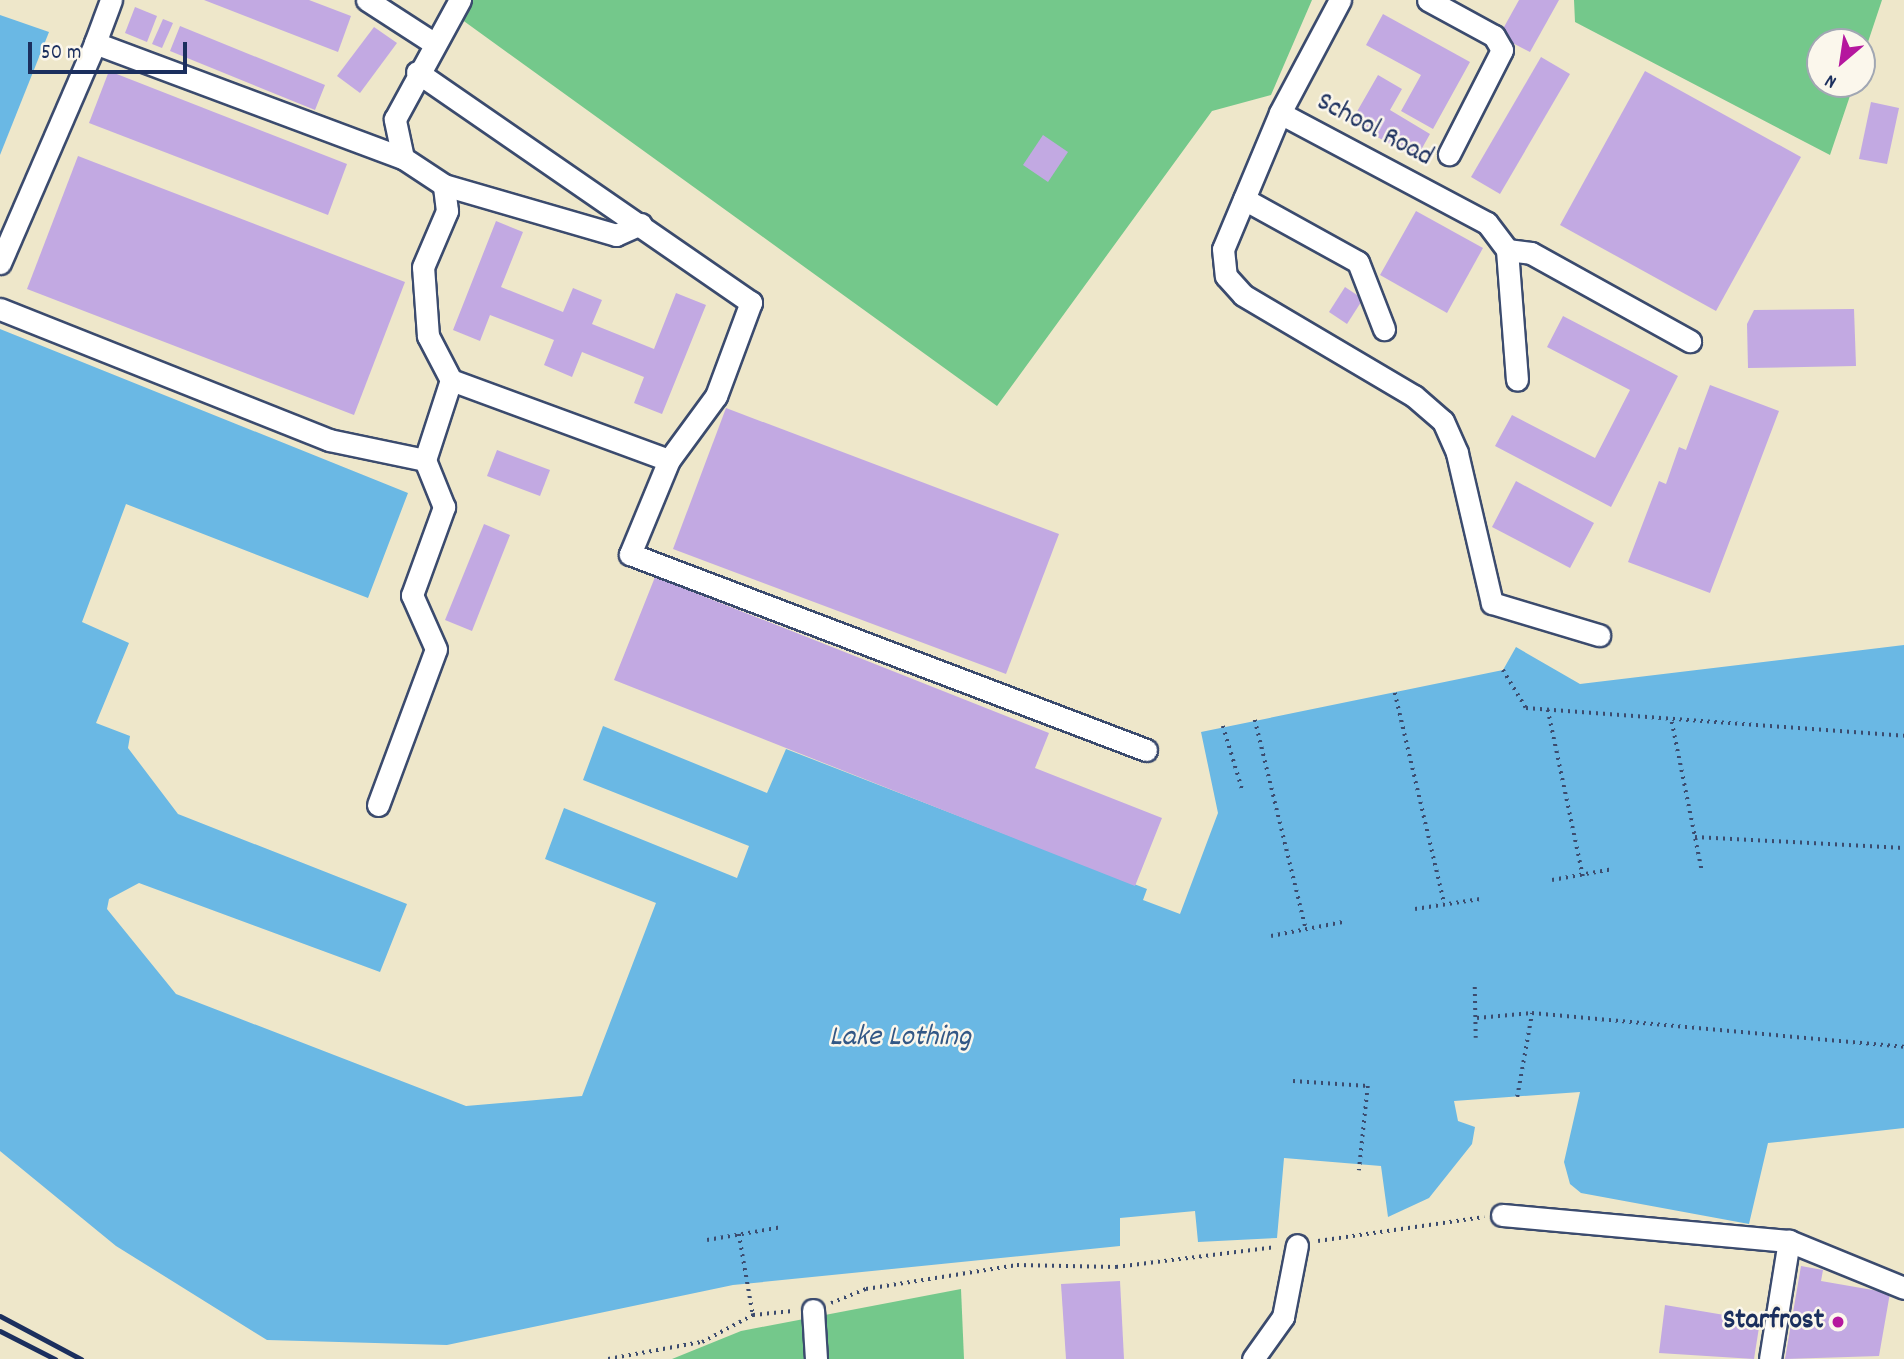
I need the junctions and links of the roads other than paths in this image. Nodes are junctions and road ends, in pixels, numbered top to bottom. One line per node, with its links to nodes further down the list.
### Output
1 (111, 0): 7 (lane)
2 (367, 0): 6 (lane)
3 (460, 0): 6 (lane)
4 (1340, 0): 9 (lane, School Road)
5 (1428, 0): 10 (lane)
6 (432, 42): 8 (lane)
7 (95, 43): 11 (lane); 16 (lane)
8 (417, 72): 11 (lane); 14 (lane)
9 (1280, 113): 13 (lane); 15 (lane, School Road)
10 (1449, 154)
11 (403, 158): 12 (lane)
12 (444, 185): 14 (lane); 20 (lane)
13 (1244, 199): 18 (lane); 24 (lane)
14 (641, 225): 23 (lane)
15 (1507, 250): 19 (lane); 21 (lane)
16 (0, 262)
17 (0, 309): 22 (lane)
18 (1384, 329)
19 (1690, 341)
20 (451, 380): 22 (lane); 23 (lane)
21 (1517, 380)
22 (425, 460): 26 (lane)
23 (668, 460): 25 (lane)
24 (1598, 635)
25 (1146, 750)
26 (378, 805)
27 (1502, 1215): 28 (lane)
28 (1789, 1241): 30 (lane); 34 (lane)
29 (1297, 1245): 33 (lane)
30 (1904, 1288)
31 (813, 1310): 32 (lane)
32 (816, 1359)
33 (1253, 1359)
34 (1770, 1359)

